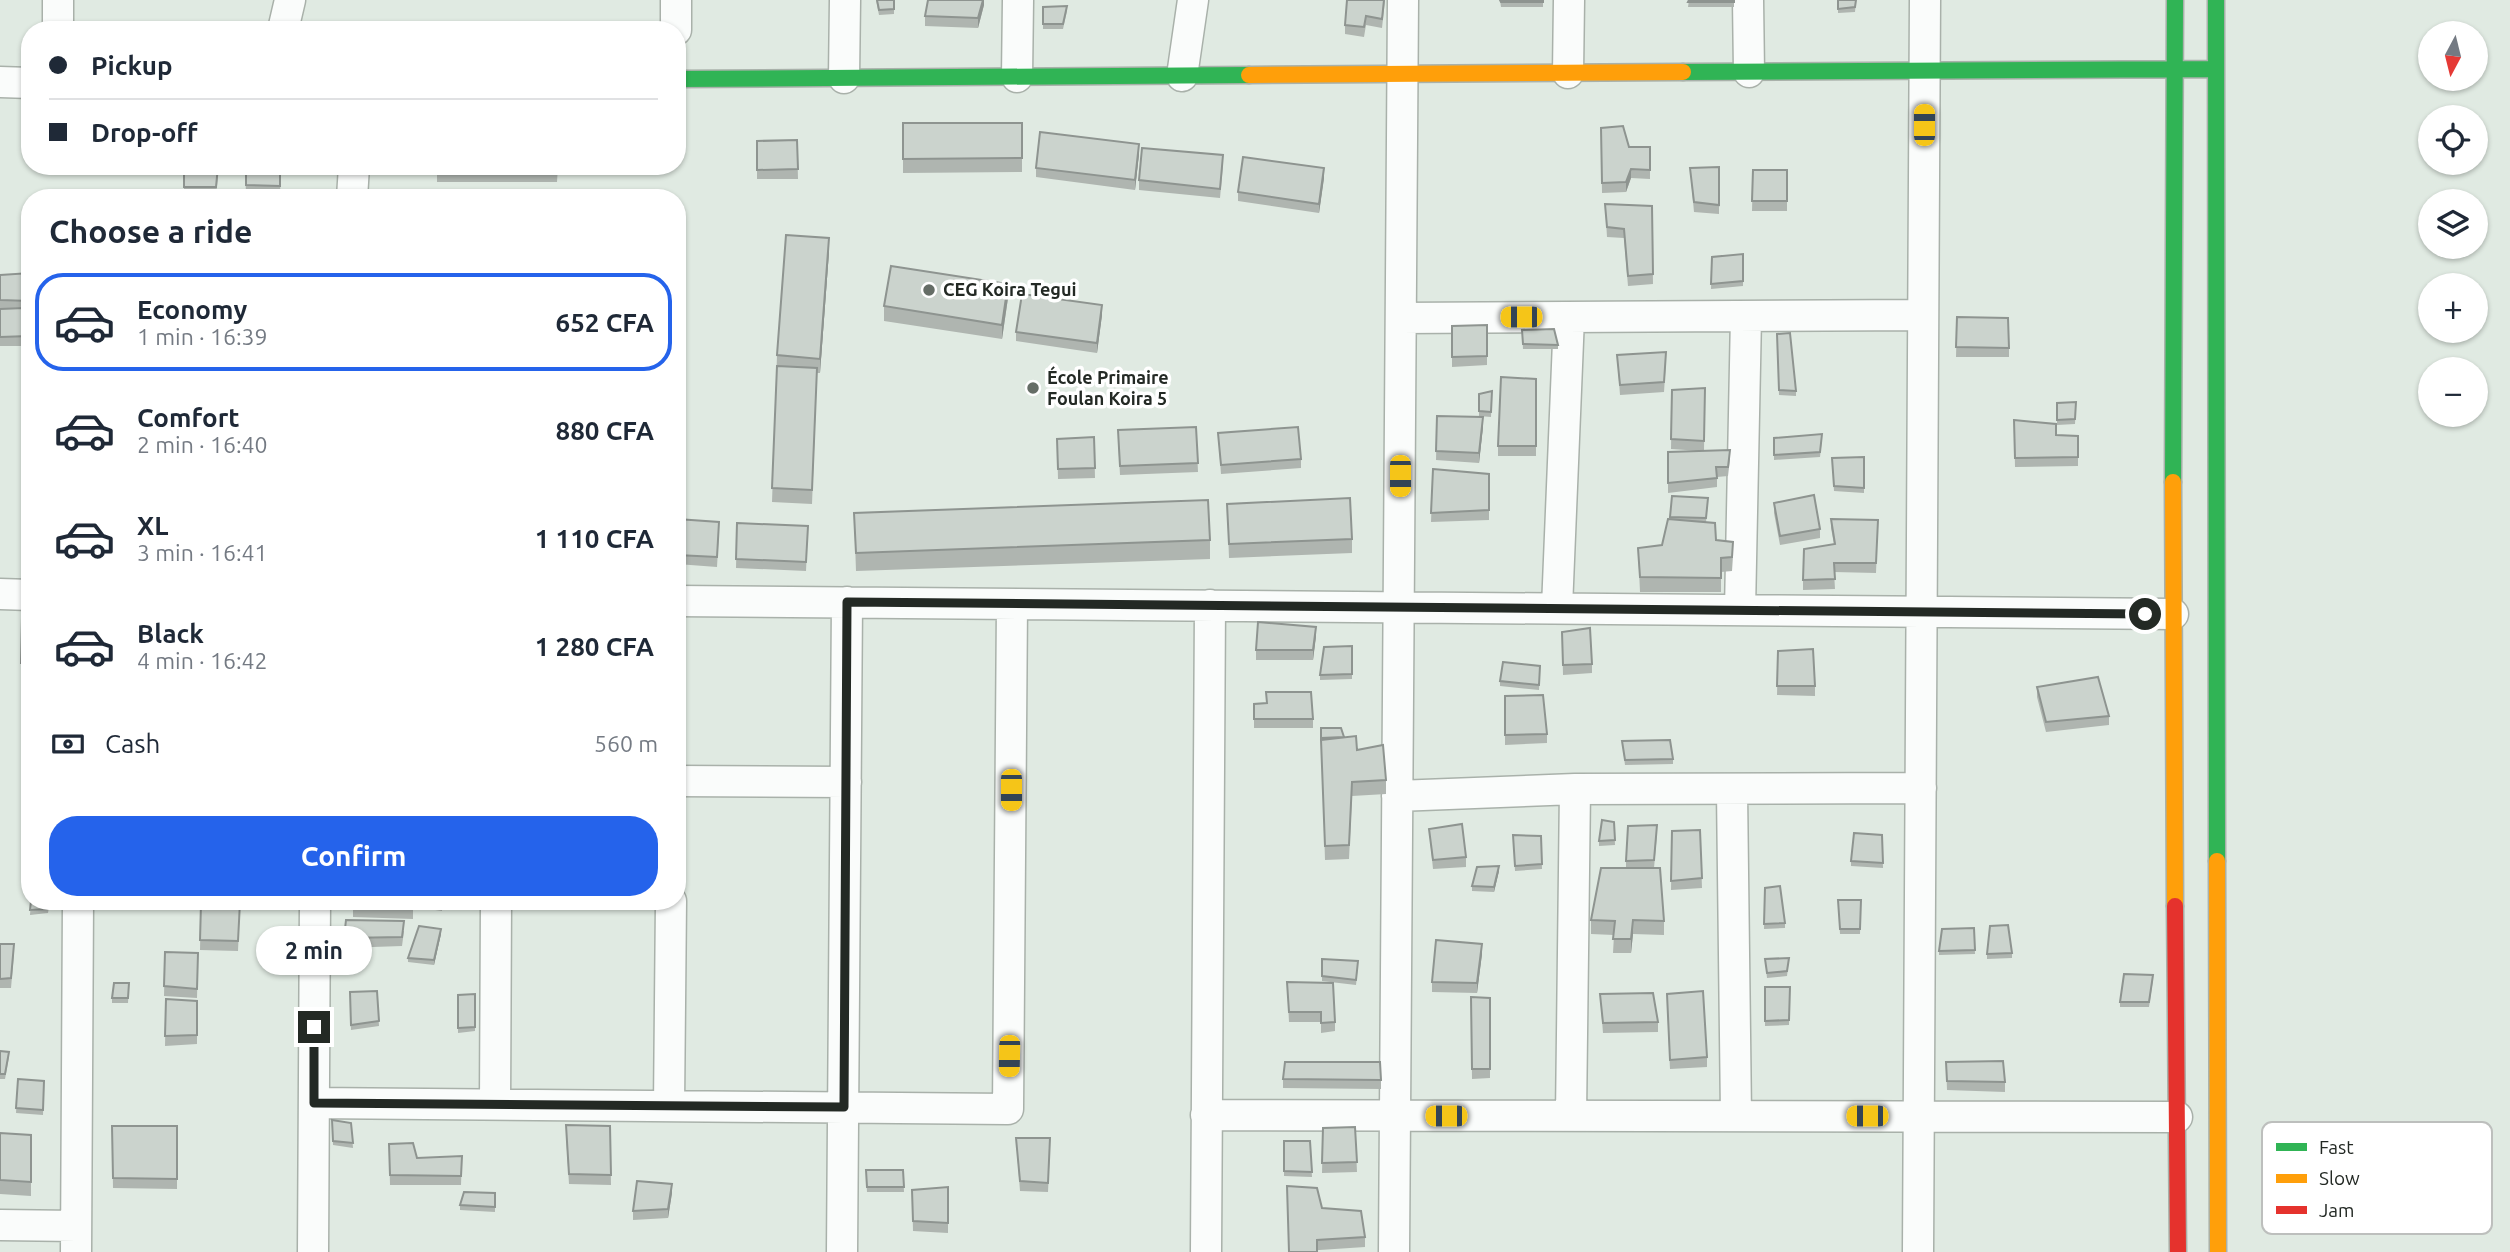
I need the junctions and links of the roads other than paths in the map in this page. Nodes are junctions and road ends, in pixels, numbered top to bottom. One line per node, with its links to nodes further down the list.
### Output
1 (58, 0): 13 (street)
2 (290, 0): 14 (street)
3 (676, 0): 15 (street)
4 (845, 0): 24 (street)
5 (1018, 0): 23 (street)
6 (1193, 0): 22 (street)
7 (1403, 0): 21 (street)
8 (1569, 0): 20 (street)
9 (1748, 0): 19 (street)
10 (1925, 0): 18 (street)
11 (2175, 0): 17 (main road)
12 (2216, 0): 16 (main road)
13 (58, 21)
14 (285, 21)
15 (676, 21)
16 (2215, 69): 17 (main road); 71 (main road)
17 (2175, 70): 18 (main road); 42 (main road)
18 (1924, 71): 19 (main road); 28 (street)
19 (1749, 72): 20 (main road)
20 (1568, 73): 21 (main road)
21 (1402, 75): 22 (main road); 31 (street)
22 (1182, 76): 23 (main road)
23 (1017, 77): 24 (main road)
24 (844, 78): 25 (main road)
25 (686, 79)
26 (0, 82): 27 (street)
27 (21, 83)
28 (1923, 315): 29 (street); 41 (street)
29 (1746, 316): 30 (street); 40 (street)
30 (1569, 317): 31 (street); 39 (street)
31 (1401, 318): 38 (street)
32 (0, 594): 33 (street)
33 (21, 595)
34 (686, 601): 35 (street)
35 (847, 602): 36 (street); 44 (street)
36 (1012, 604): 37 (street); 56 (street)
37 (1210, 605): 38 (street); 57 (street)
38 (1399, 607): 39 (street); 48 (street)
39 (1558, 608): 40 (street)
40 (1740, 610): 41 (street)
41 (1922, 612): 42 (street); 45 (street)
42 (2172, 614): 62 (main road)
43 (686, 780): 44 (street)
44 (846, 782): 56 (street)
45 (1921, 788): 47 (street); 61 (street)
46 (1575, 789): 47 (street); 48 (street); 59 (street)
47 (1732, 791): 60 (street)
48 (1397, 796): 58 (street)
49 (78, 910): 64 (street)
50 (315, 910): 53 (street)
51 (496, 910): 54 (street)
52 (671, 910): 55 (street)
53 (314, 1103): 54 (street); 65 (street)
54 (495, 1104): 55 (street)
55 (669, 1106): 56 (street)
56 (844, 1107): 66 (street)
57 (1206, 1115): 58 (street); 67 (street)
58 (1395, 1115): 59 (street); 68 (street)
59 (1572, 1116): 60 (street)
60 (1736, 1116): 61 (street)
61 (1919, 1116): 62 (street); 69 (street)
62 (2177, 1116): 70 (main road)
63 (0, 1224): 64 (street)
64 (76, 1239)
65 (313, 1252)
66 (842, 1252)
67 (1206, 1252)
68 (1394, 1252)
69 (1918, 1252)
70 (2178, 1252)
71 (2218, 1252)

